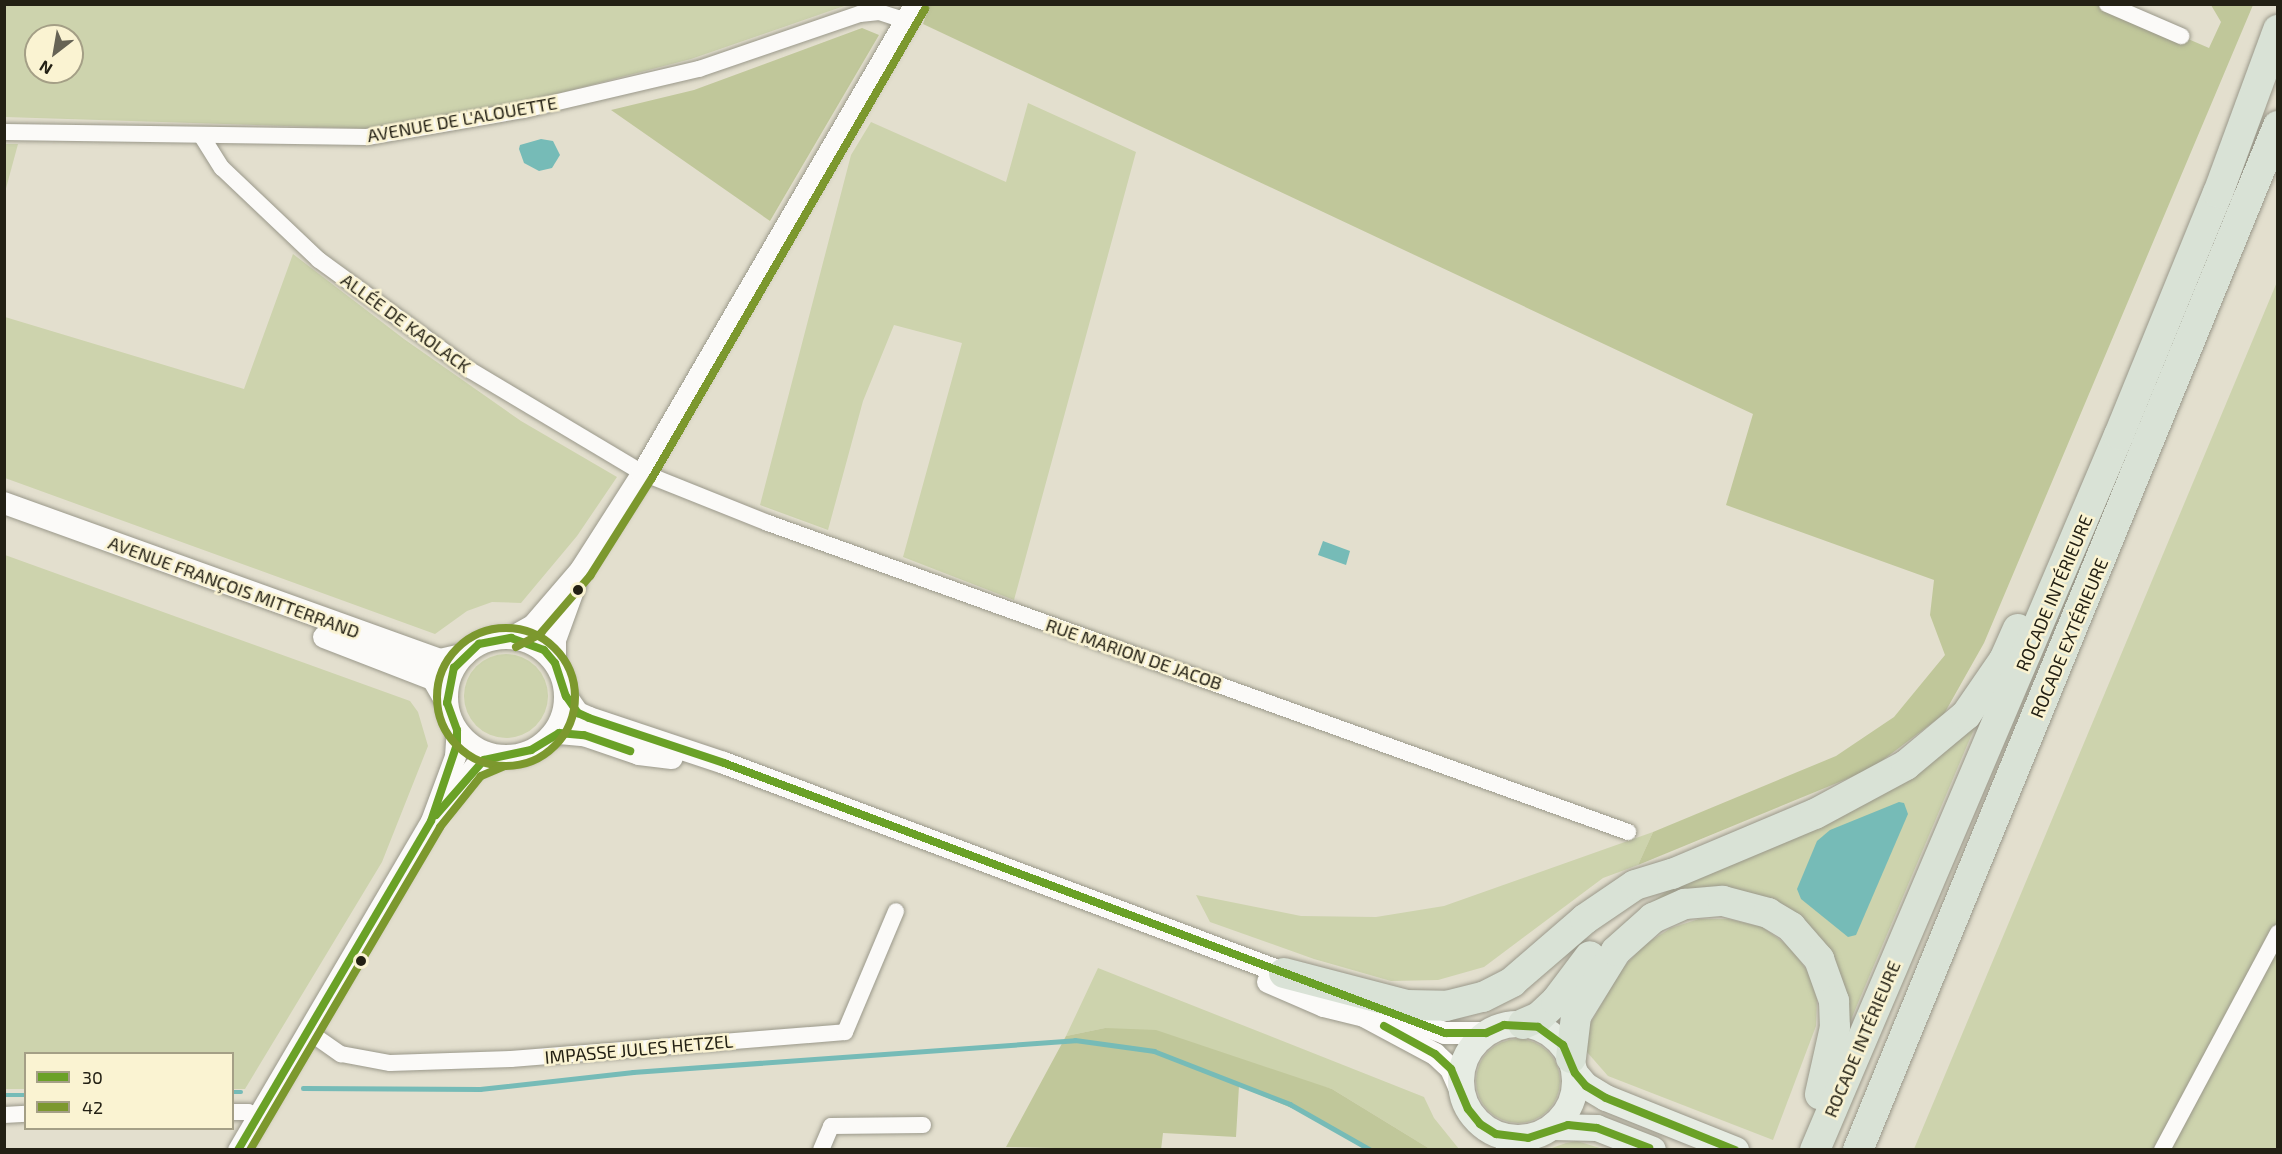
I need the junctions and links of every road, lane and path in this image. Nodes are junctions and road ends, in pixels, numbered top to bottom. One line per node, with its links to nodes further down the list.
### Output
1 (2107, 4): 4 (street)
2 (911, 13): 7 (street, AVENUE DE L'ALOUETTE); 9 (main road)
3 (2277, 30): 8 (highway, ROCADE INTÉRIEURE)
4 (2181, 36)
5 (2277, 126): 47 (highway, ROCADE EXTÉRIEURE)
6 (4, 132): 7 (street, AVENUE DE L'ALOUETTE)
7 (201, 135): 9 (street, ALLÉE DE KAOLACK)
8 (2119, 435): 24 (highway); 46 (highway, ROCADE INTÉRIEURE)
9 (643, 472): 12 (main road); 23 (street, RUE MARION DE JACOB)
10 (4, 503): 14 (main road, AVENUE FRANÇOIS MITTERRAND)
11 (4, 520): 17 (main road, AVENUE FRANÇOIS MITTERRAND)
12 (581, 570): 13 (main road); 15 (main road)
13 (511, 638): 14 (main road); 15 (main road)
14 (465, 654): 17 (main road)
15 (555, 663): 16 (main road)
16 (566, 696): 19 (main road); 21 (main road)
17 (447, 703): 18 (main road)
18 (457, 730): 20 (main road); 22 (street)
19 (549, 738): 20 (main road); 21 (main road)
20 (500, 756): 22 (street)
21 (724, 763): 26 (main road)
22 (431, 821): 30 (street)
23 (1628, 832)
24 (1672, 874): 28 (highway); 29 (highway)
25 (896, 911): 30 (street, IMPASSE JULES HETZEL)
26 (1170, 933): 28 (main road); 33 (main road)
27 (2277, 933): 48 (street)
28 (1284, 973): 31 (main road)
29 (1523, 1024): 31 (main road); 32 (main road)
30 (309, 1032): 37 (street)
31 (1486, 1033): 33 (main road)
32 (1573, 1066): 39 (main road); 44 (main road); 45 (highway)
33 (1461, 1091): 40 (main road)
34 (234, 1112): 37 (street)
35 (24, 1114): 36 (street)
36 (4, 1115)
37 (258, 1118): 41 (street)
38 (923, 1125): 42 (street)
39 (1552, 1127): 40 (main road); 43 (main road)
40 (1514, 1143)
41 (238, 1149)
42 (821, 1149)
43 (1653, 1149)
44 (1736, 1149)
45 (1799, 1149)
46 (1815, 1149)
47 (1858, 1149)
48 (2162, 1149)

